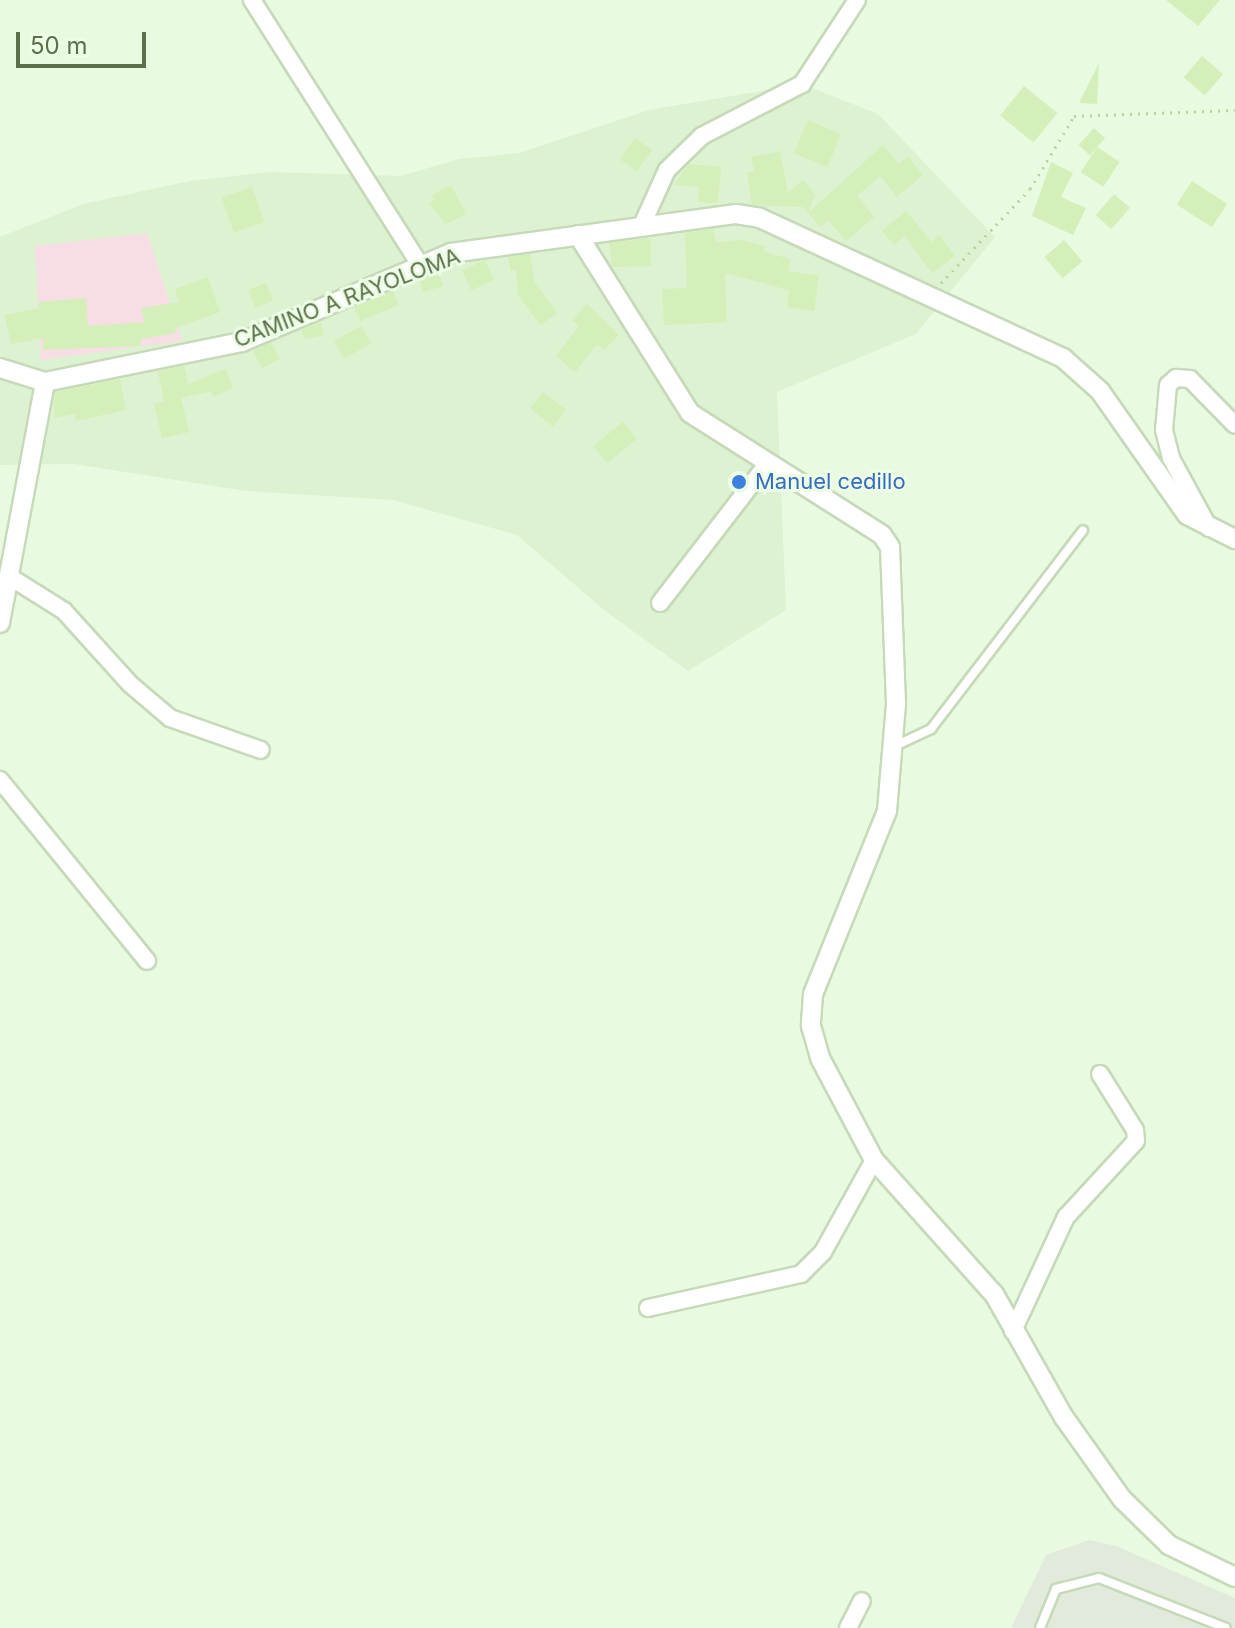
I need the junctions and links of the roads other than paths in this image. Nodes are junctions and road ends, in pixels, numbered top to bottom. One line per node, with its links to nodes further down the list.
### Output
1 (252, 0): 5 (street)
2 (857, 0): 3 (street)
3 (642, 225): 4 (street, CAMINO A RAYOLOMA); 10 (street, CAMINO A RAYOLOMA)
4 (578, 235): 5 (street, CAMINO A RAYOLOMA); 9 (street)
5 (421, 266): 7 (street, CAMINO A RAYOLOMA)
6 (0, 368): 7 (street, CAMINO A RAYOLOMA)
7 (45, 382): 13 (street)
8 (1235, 425): 10 (street)
9 (767, 464): 14 (street); 16 (street)
10 (1209, 528): 12 (street, CAMINO A RAYOLOMA)
11 (1083, 530): 16 (lane)
12 (1235, 539)
13 (10, 577): 15 (street); 17 (street)
14 (660, 603)
15 (0, 623)
16 (893, 748): 21 (street)
17 (261, 750)
18 (0, 780): 19 (street)
19 (147, 961)
20 (1100, 1074): 23 (street)
21 (874, 1160): 22 (street); 23 (street)
22 (648, 1308)
23 (1013, 1331): 24 (street)
24 (1235, 1577)
25 (862, 1601): 26 (street)
26 (848, 1628)
27 (1040, 1628): 28 (lane)
28 (1226, 1628)

